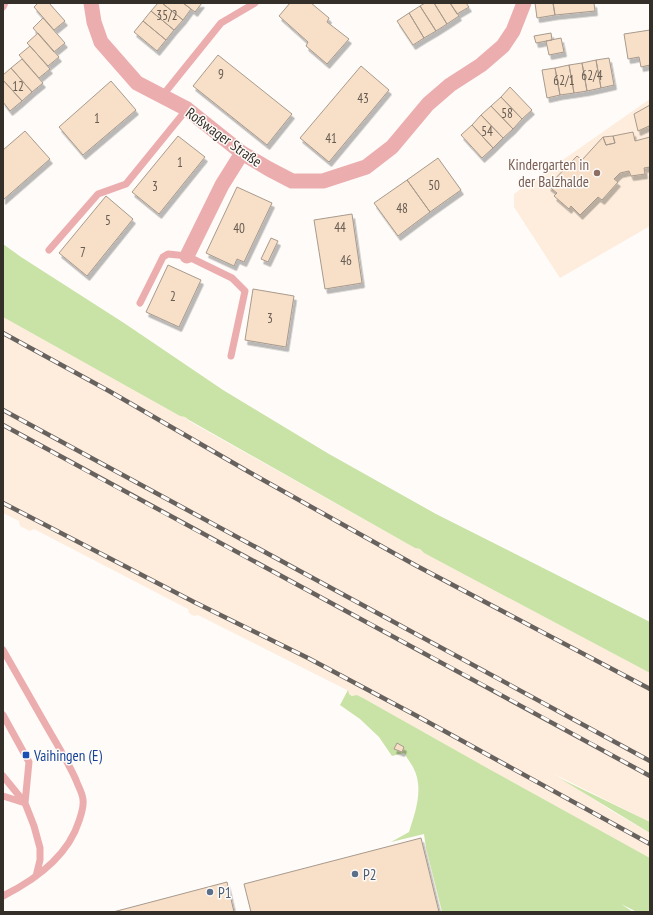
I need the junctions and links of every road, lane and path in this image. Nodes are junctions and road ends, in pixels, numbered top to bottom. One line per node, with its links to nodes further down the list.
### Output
1 (6, 3): 5 (lane)
2 (91, 3): 6 (street, Roßwager Straße)
3 (255, 3): 6 (lane)
4 (524, 3): 8 (street, Roßwager Straße)
5 (3, 7)
6 (163, 95): 7 (street, Roßwager Straße)
7 (187, 109): 8 (street, Roßwager Straße); 9 (lane)
8 (242, 153): 10 (street)
9 (49, 250)
10 (187, 256): 11 (lane); 12 (lane)
11 (140, 303)
12 (231, 356)
13 (3, 650): 18 (lane)
14 (3, 715): 17 (lane)
15 (3, 776): 17 (lane)
16 (3, 796): 17 (lane)
17 (25, 803): 18 (lane)
18 (36, 876): 19 (lane)
19 (3, 896)

